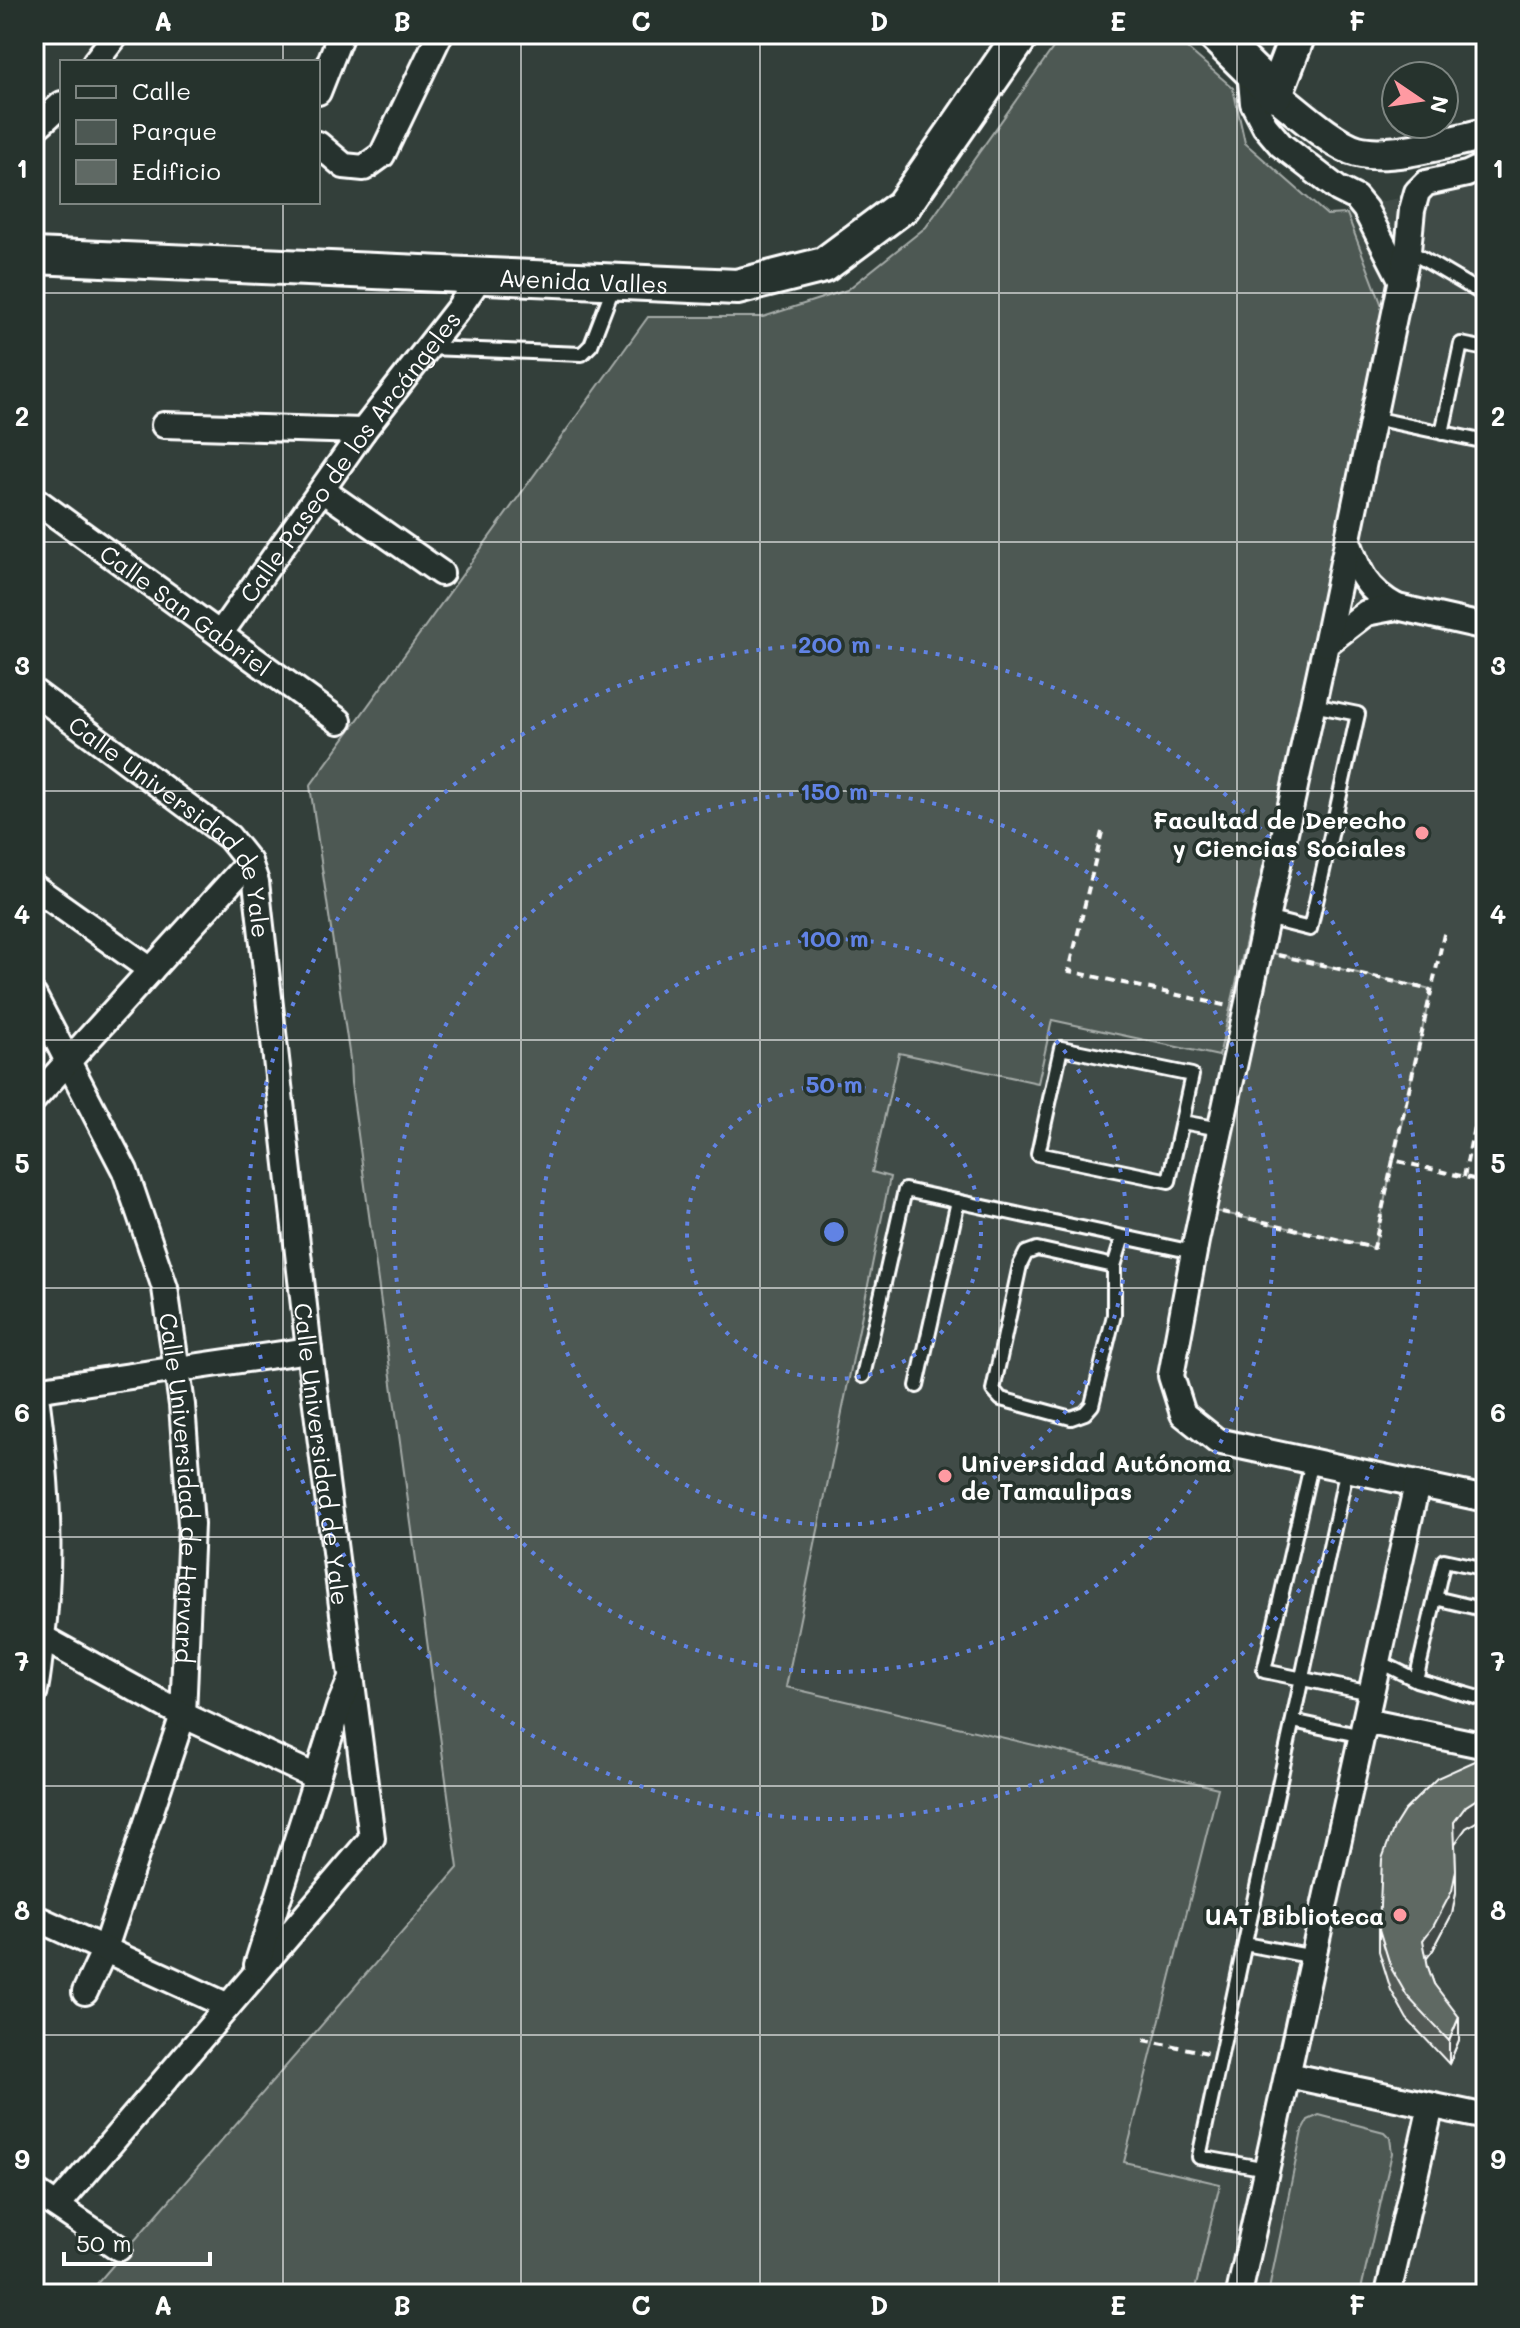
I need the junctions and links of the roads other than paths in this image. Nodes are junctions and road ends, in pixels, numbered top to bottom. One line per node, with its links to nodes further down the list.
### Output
1 (117, 34): 7 (street)
2 (341, 34): 9 (street)
3 (440, 34): 14 (street)
4 (1022, 34): 21 (main road, Avenida Valles)
5 (1214, 34): 8 (main road)
6 (1298, 34): 10 (main road)
7 (97, 60)
8 (1250, 69): 10 (main road); 16 (street)
9 (320, 87)
10 (1275, 94): 13 (street)
11 (60, 106): 12 (street)
12 (34, 129)
13 (1486, 134)
14 (320, 146)
15 (1486, 165): 17 (street)
16 (1380, 236): 17 (street); 20 (street)
17 (1409, 238): 20 (street); 22 (lane)
18 (34, 256): 19 (main road, Avenida Valles)
19 (480, 277): 21 (main road, Avenida Valles); 23 (street, Calle Paseo de los Arcángeles)
20 (1402, 281): 25 (street)
21 (615, 282): 23 (lane)
22 (1486, 296)
23 (428, 348): 27 (street, Calle Paseo de los Arcángeles)
24 (1486, 349): 28 (lane)
25 (1373, 418): 28 (lane); 32 (street)
26 (164, 425): 27 (street)
27 (363, 431): 30 (street, Calle Paseo de los Arcángeles)
28 (1442, 433): 29 (lane)
29 (1486, 442)
30 (322, 490): 33 (street); 36 (street, Calle Paseo de los Arcángeles)
31 (34, 499): 36 (street, Calle San Gabriel)
32 (1347, 540): 34 (street); 37 (street)
33 (441, 573)
34 (1397, 607): 35 (street); 37 (street)
35 (1486, 627)
36 (220, 634): 40 (street, Calle San Gabriel)
37 (1326, 644): 39 (street)
38 (34, 692): 41 (street, Calle Universidad de Yale)
39 (1313, 705): 43 (street); 43 (lane)
40 (339, 721)
41 (249, 862): 44 (street); 54 (street, Calle Universidad de Yale)
42 (34, 887): 44 (street)
43 (1266, 918): 49 (street)
44 (151, 970): 46 (street)
45 (34, 996): 46 (street, Calle Universidad de Harvard)
46 (67, 1063): 47 (street); 55 (street, Calle Universidad de Harvard)
47 (34, 1099)
48 (1182, 1122): 48 (lane); 49 (lane)
49 (1220, 1129): 52 (street)
50 (958, 1201): 51 (lane); 56 (lane); 58 (lane)
51 (1123, 1237): 52 (lane); 53 (lane)
52 (1193, 1252): 60 (street)
53 (1114, 1266): 53 (lane)
54 (309, 1350): 55 (street); 69 (street, Calle Universidad de Yale)
55 (177, 1369): 57 (street); 75 (street, Calle Universidad de Harvard)
56 (863, 1376)
57 (35, 1386): 59 (street)
58 (917, 1386)
59 (39, 1450): 67 (street)
60 (1312, 1461): 61 (street); 70 (lane)
61 (1347, 1468): 62 (street); 70 (lane)
62 (1417, 1484): 63 (street); 68 (street)
63 (1486, 1499)
64 (1486, 1569): 65 (lane)
65 (1435, 1598): 66 (lane); 71 (lane)
66 (1486, 1610)
67 (38, 1634): 73 (street); 75 (street)
68 (1378, 1661): 71 (lane); 72 (street)
69 (351, 1678): 79 (street); 84 (street, Calle Universidad de Yale)
70 (1302, 1678): 72 (lane); 76 (lane)
71 (1416, 1680): 74 (lane)
72 (1371, 1693): 77 (street)
73 (34, 1694)
74 (1486, 1700)
75 (183, 1715): 79 (street); 82 (street, Calle Universidad de Harvard)
76 (1293, 1721): 77 (lane); 81 (lane)
77 (1363, 1729): 78 (street); 83 (street)
78 (1486, 1746)
79 (316, 1777): 84 (street)
80 (34, 1917): 82 (street)
81 (1245, 1944): 83 (lane); 90 (lane)
82 (104, 1951): 85 (street, Calle Universidad de Harvard); 86 (street)
83 (1314, 1957): 87 (street)
84 (253, 1976): 86 (street, Calle Universidad de Yale)
85 (85, 1992)
86 (228, 2006): 92 (street, Calle Universidad de Yale)
87 (1288, 2075): 88 (street); 90 (street)
88 (1431, 2106): 89 (street); 94 (street)
89 (1486, 2117)
90 (1267, 2169): 95 (street)
91 (34, 2191): 92 (street)
92 (57, 2206): 93 (street)
93 (119, 2248)
94 (1392, 2290)
95 (1239, 2294)

